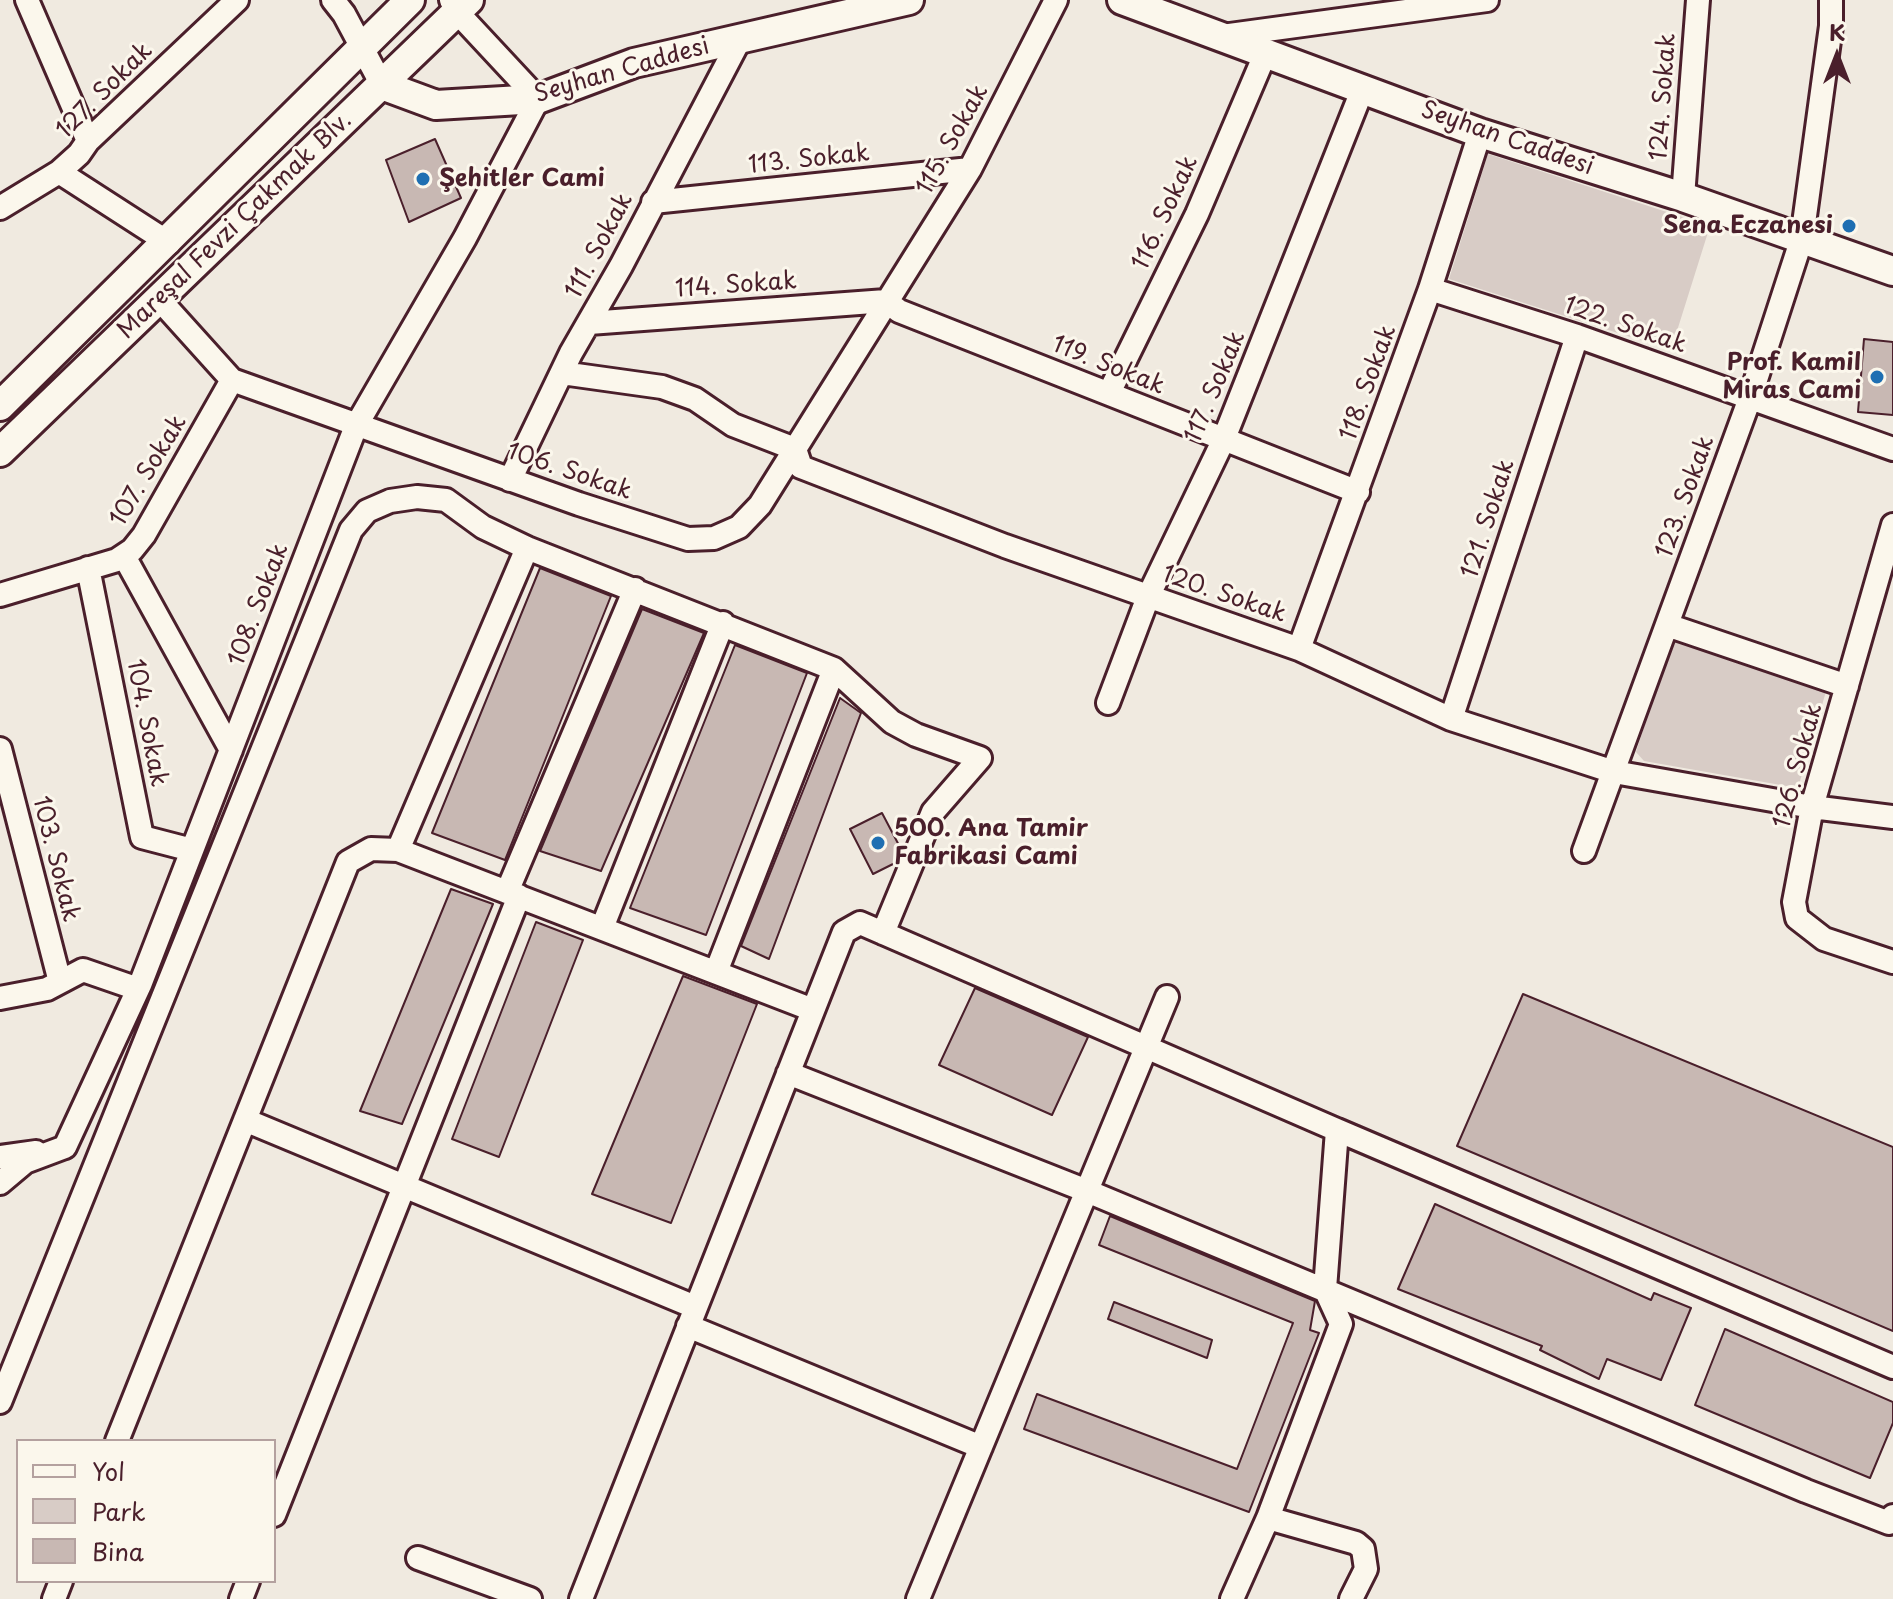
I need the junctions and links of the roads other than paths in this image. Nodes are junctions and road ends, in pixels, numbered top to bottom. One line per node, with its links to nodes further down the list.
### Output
1 (27, 0): 20 (street)
2 (237, 0): 20 (street, 127. Sokak)
3 (333, 0): 14 (street)
4 (410, 0): 14 (main road, Mareşal Fevzi Çakmak Blv.)
5 (1056, 0): 21 (street, 115. Sokak)
6 (1122, 0): 12 (main road, Seyhan Caddesi)
7 (1487, 0): 12 (street)
8 (1698, 0): 23 (street, 124. Sokak)
9 (1831, 0): 26 (street, 123. Sokak)
10 (893, 2): 13 (main road, Seyhan Caddesi)
11 (459, 4): 16 (main road, Mareşal Fevzi Çakmak Blv.); 18 (street)
12 (1220, 36): 15 (main road, Seyhan Caddesi)
13 (740, 39): 18 (main road, Seyhan Caddesi); 24 (street, 111. Sokak)
14 (363, 47): 16 (street); 27 (main road, Mareşal Fevzi Çakmak Blv.)
15 (1266, 52): 17 (main road, Seyhan Caddesi); 36 (street, 116. Sokak)
16 (382, 85): 18 (main road, Seyhan Caddesi); 30 (main road, Mareşal Fevzi Çakmak Blv.)
17 (1363, 88): 19 (main road, Seyhan Caddesi); 40 (street, 117. Sokak)
18 (538, 99): 39 (street, 108. Sokak)
19 (1480, 133): 23 (main road, Seyhan Caddesi); 29 (street, 118. Sokak)
20 (88, 141): 22 (street, 127. Sokak)
21 (970, 169): 24 (street, 113. Sokak); 31 (street, 115. Sokak)
22 (59, 172): 25 (street, 127. Sokak); 27 (street)
23 (1683, 197): 26 (main road, Seyhan Caddesi)
24 (653, 202): 32 (street, 111. Sokak)
25 (0, 208)
26 (1802, 238): 28 (main road, Seyhan Caddesi); 37 (street, 123. Sokak)
27 (169, 243): 38 (main road, Mareşal Fevzi Çakmak Blv.)
28 (1893, 271)
29 (1430, 289): 33 (street, 122. Sokak); 45 (street, 118. Sokak)
30 (159, 299): 35 (street, 106. Sokak); 43 (main road, Mareşal Fevzi Çakmak Blv.)
31 (886, 301): 32 (street, 114. Sokak); 36 (street, 119. Sokak); 41 (street, 106. Sokak)
32 (589, 323): 34 (street, 111. Sokak)
33 (1577, 336): 37 (street, 122. Sokak); 59 (street, 121. Sokak)
34 (562, 373): 41 (street, 120. Sokak); 44 (street, 111. Sokak)
35 (232, 380): 39 (street, 106. Sokak); 48 (street, 107. Sokak)
36 (1109, 393): 40 (street, 119. Sokak)
37 (1750, 398): 42 (street, 122. Sokak); 54 (street, 123. Sokak)
38 (0, 406)
39 (356, 426): 44 (street, 106. Sokak); 61 (street, 108. Sokak)
40 (1223, 441): 45 (street, 119. Sokak); 52 (street, 117. Sokak)
41 (795, 449): 44 (street, 106. Sokak); 52 (street, 120. Sokak)
42 (1893, 449)
43 (0, 452)
44 (510, 480)
45 (1358, 492): 55 (street, 118. Sokak)
46 (1893, 525): 57 (street, 126. Sokak)
47 (527, 548): 50 (street); 66 (street); 90 (street)
48 (124, 556): 49 (street, 107. Sokak); 61 (street)
49 (88, 568): 51 (street, 107. Sokak); 65 (street, 104. Sokak)
50 (635, 589): 53 (street); 68 (street)
51 (0, 595)
52 (1148, 597): 55 (street, 120. Sokak); 58 (street, 117. Sokak)
53 (723, 623): 56 (street); 69 (street)
54 (1667, 625): 57 (street); 62 (street, 123. Sokak)
55 (1299, 649): 59 (street, 120. Sokak)
56 (834, 669): 70 (street); 72 (street)
57 (1847, 686): 63 (street, 126. Sokak)
58 (1108, 703)
59 (1451, 719): 62 (street, 120. Sokak)
60 (0, 749): 73 (street, 103. Sokak)
61 (231, 750): 65 (street, 108. Sokak)
62 (1614, 772): 63 (street, 120. Sokak); 67 (street, 123. Sokak)
63 (1812, 807): 64 (street, 120. Sokak); 71 (street, 126. Sokak)
64 (1893, 817)
65 (192, 850): 74 (street, 108. Sokak)
66 (398, 850): 68 (street); 80 (street)
67 (1584, 851)
68 (513, 894): 69 (street); 85 (street)
69 (602, 928): 72 (street)
70 (883, 933): 77 (street); 78 (street)
71 (1893, 962)
72 (716, 972): 77 (street)
73 (60, 982): 74 (street); 76 (street)
74 (138, 989): 82 (street, 108. Sokak)
75 (1167, 997): 78 (street)
76 (0, 998)
77 (813, 1010): 79 (street)
78 (1146, 1048): 81 (street); 86 (street)
79 (788, 1073): 86 (street); 88 (street)
80 (245, 1120): 85 (street); 91 (street)
81 (1337, 1130): 87 (street); 89 (street)
82 (65, 1147): 83 (street); 84 (street)
83 (0, 1157)
84 (0, 1183)
85 (405, 1184): 88 (street); 93 (street)
86 (1087, 1191): 87 (street); 92 (street)
87 (1325, 1289): 94 (street); 95 (street)
88 (691, 1316): 92 (street); 98 (street)
89 (1893, 1367)
90 (0, 1402)
91 (118, 1439)
92 (981, 1447): 99 (street)
93 (276, 1510)
94 (1893, 1516)
95 (1268, 1518): 100 (street); 101 (street)
96 (418, 1558): 97 (street)
97 (530, 1599)
98 (581, 1599)
99 (918, 1599)
100 (1232, 1599)
101 (1351, 1599)

